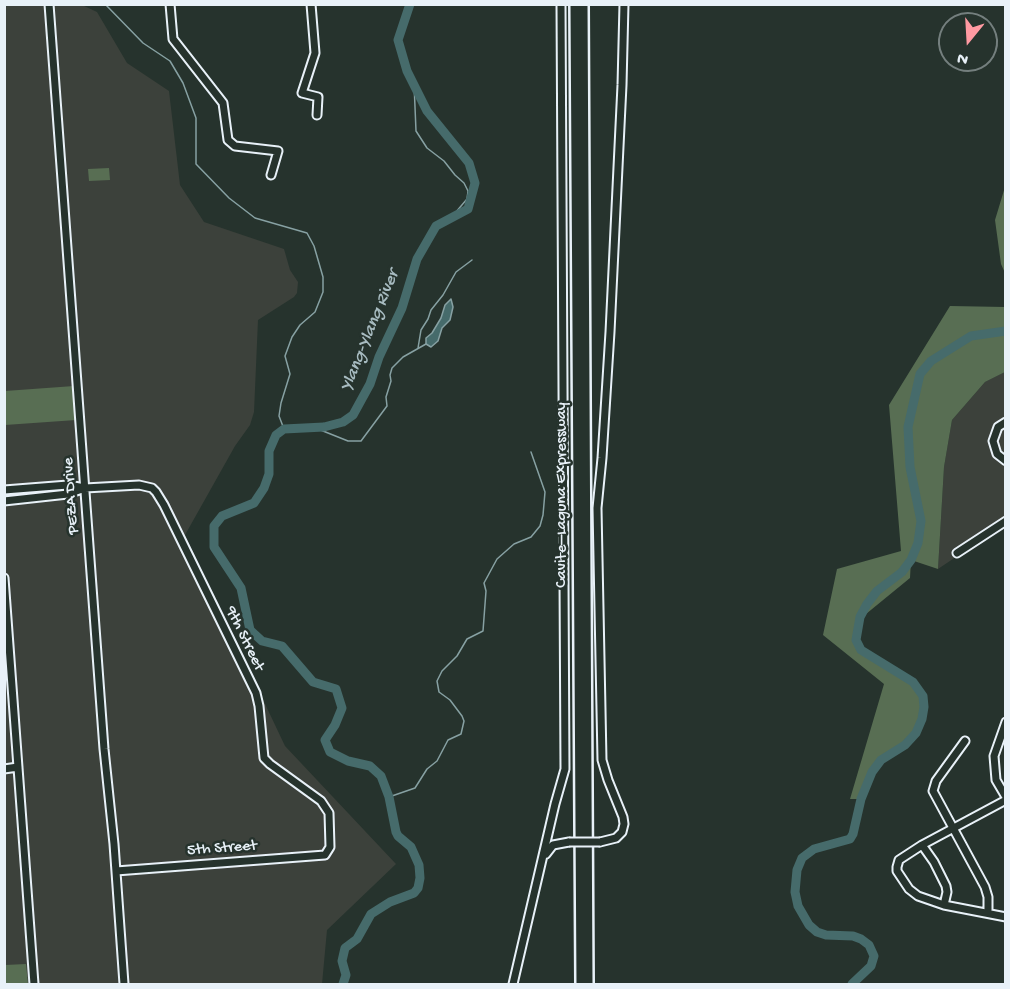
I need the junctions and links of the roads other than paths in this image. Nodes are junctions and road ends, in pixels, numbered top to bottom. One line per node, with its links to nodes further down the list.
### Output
1 (49, 4): 12 (street, PEZA Drive)
2 (170, 4): 9 (street)
3 (310, 4): 8 (street)
4 (561, 4): 28 (street)
5 (575, 4): 35 (highway, Cavite–Laguna Expressway)
6 (583, 4): 36 (highway, Cavite–Laguna Expressway)
7 (624, 4): 28 (street, bridge)
8 (316, 115)
9 (270, 175)
10 (1005, 422): 11 (street)
11 (1005, 461)
12 (85, 488): 13 (street, 9th Street); 14 (street, 9th Street); 26 (street, 9th Street); 27 (street, PEZA Drive)
13 (4, 490)
14 (4, 501)
15 (1005, 521): 16 (street)
16 (957, 553)
17 (4, 578): 18 (street)
18 (5, 583): 21 (street)
19 (1005, 722): 23 (street)
20 (965, 741): 24 (street)
21 (18, 768): 22 (street); 32 (street)
22 (4, 769)
23 (1005, 798): 24 (street)
24 (951, 828): 25 (street); 30 (street)
25 (922, 845): 29 (street); 29 (street)
26 (328, 851): 27 (street, 5th Street)
27 (116, 871): 33 (street, PEZA Drive)
28 (539, 873): 34 (street)
29 (944, 904): 30 (street)
30 (988, 913): 31 (street)
31 (1005, 916)
32 (34, 984)
33 (124, 984)
34 (513, 984)
35 (580, 984)
36 (588, 984)

